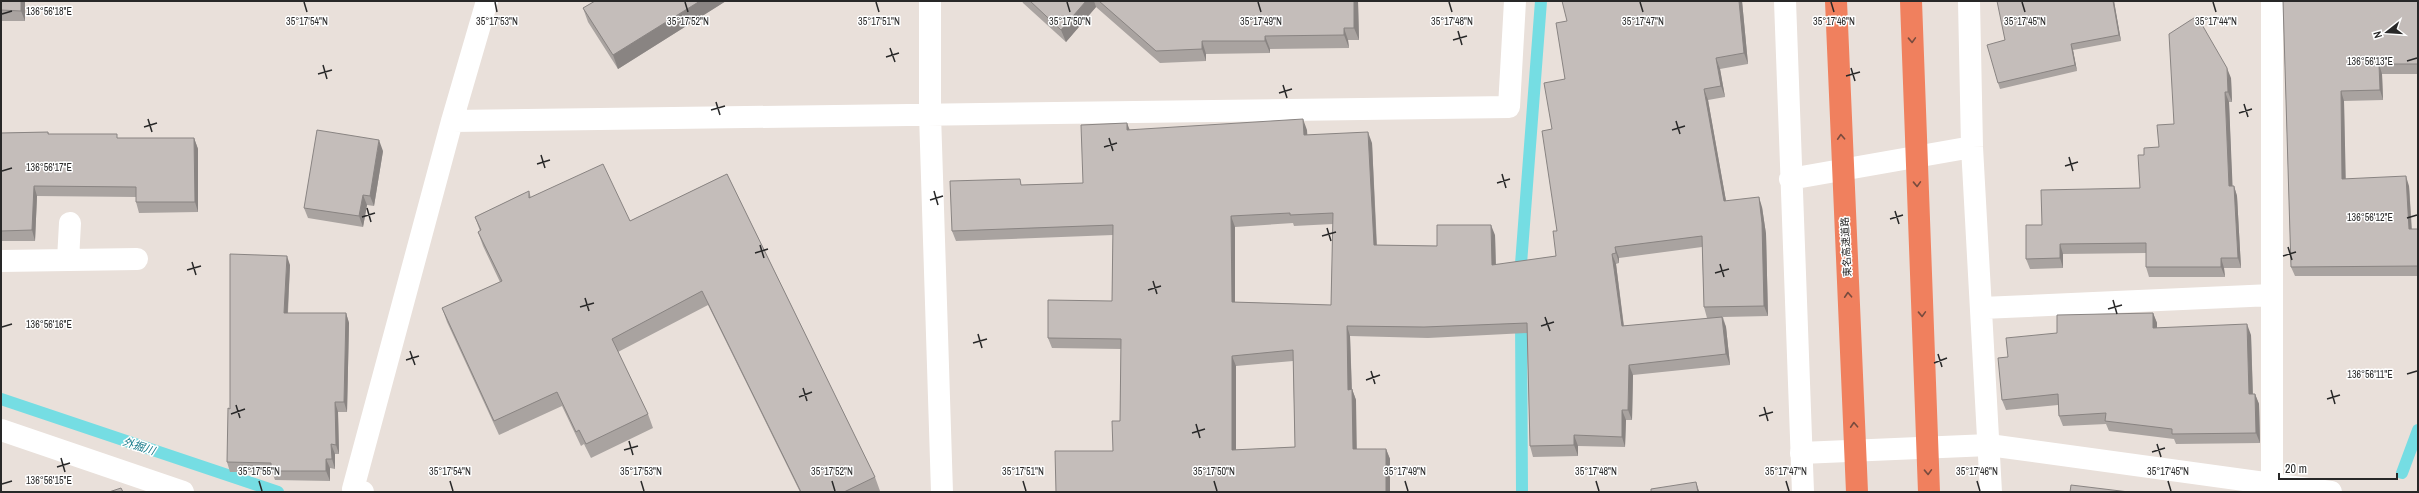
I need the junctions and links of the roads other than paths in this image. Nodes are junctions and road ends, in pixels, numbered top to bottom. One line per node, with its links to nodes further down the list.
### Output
1 (487, 1): 10 (street)
2 (930, 1): 9 (street)
3 (1515, 1): 9 (street)
4 (1785, 1): 12 (street)
5 (1836, 1): 27 (highway, 東名高速道路, one-way to 5)
6 (1911, 1): 28 (highway, one-way to 28)
7 (1969, 1): 11 (street)
8 (2272, 1): 17 (street)
9 (930, 114): 10 (street); 25 (street)
10 (452, 121): 24 (street)
11 (1972, 147): 12 (street); 18 (street)
12 (1790, 179): 21 (street)
13 (70, 223): 15 (street)
14 (137, 259): 15 (street)
15 (68, 260): 16 (street)
16 (1, 261)
17 (2272, 295): 18 (street); 22 (street)
18 (1982, 308): 20 (street)
19 (1, 430): 23 (street)
20 (1989, 445): 21 (street); 22 (street); 29 (street)
21 (1801, 453): 26 (street)
22 (2272, 488): 30 (street)
23 (183, 492)
24 (362, 492)
25 (942, 492)
26 (1803, 492)
27 (1857, 492)
28 (1929, 492)
29 (1991, 492)
30 (2331, 492)

